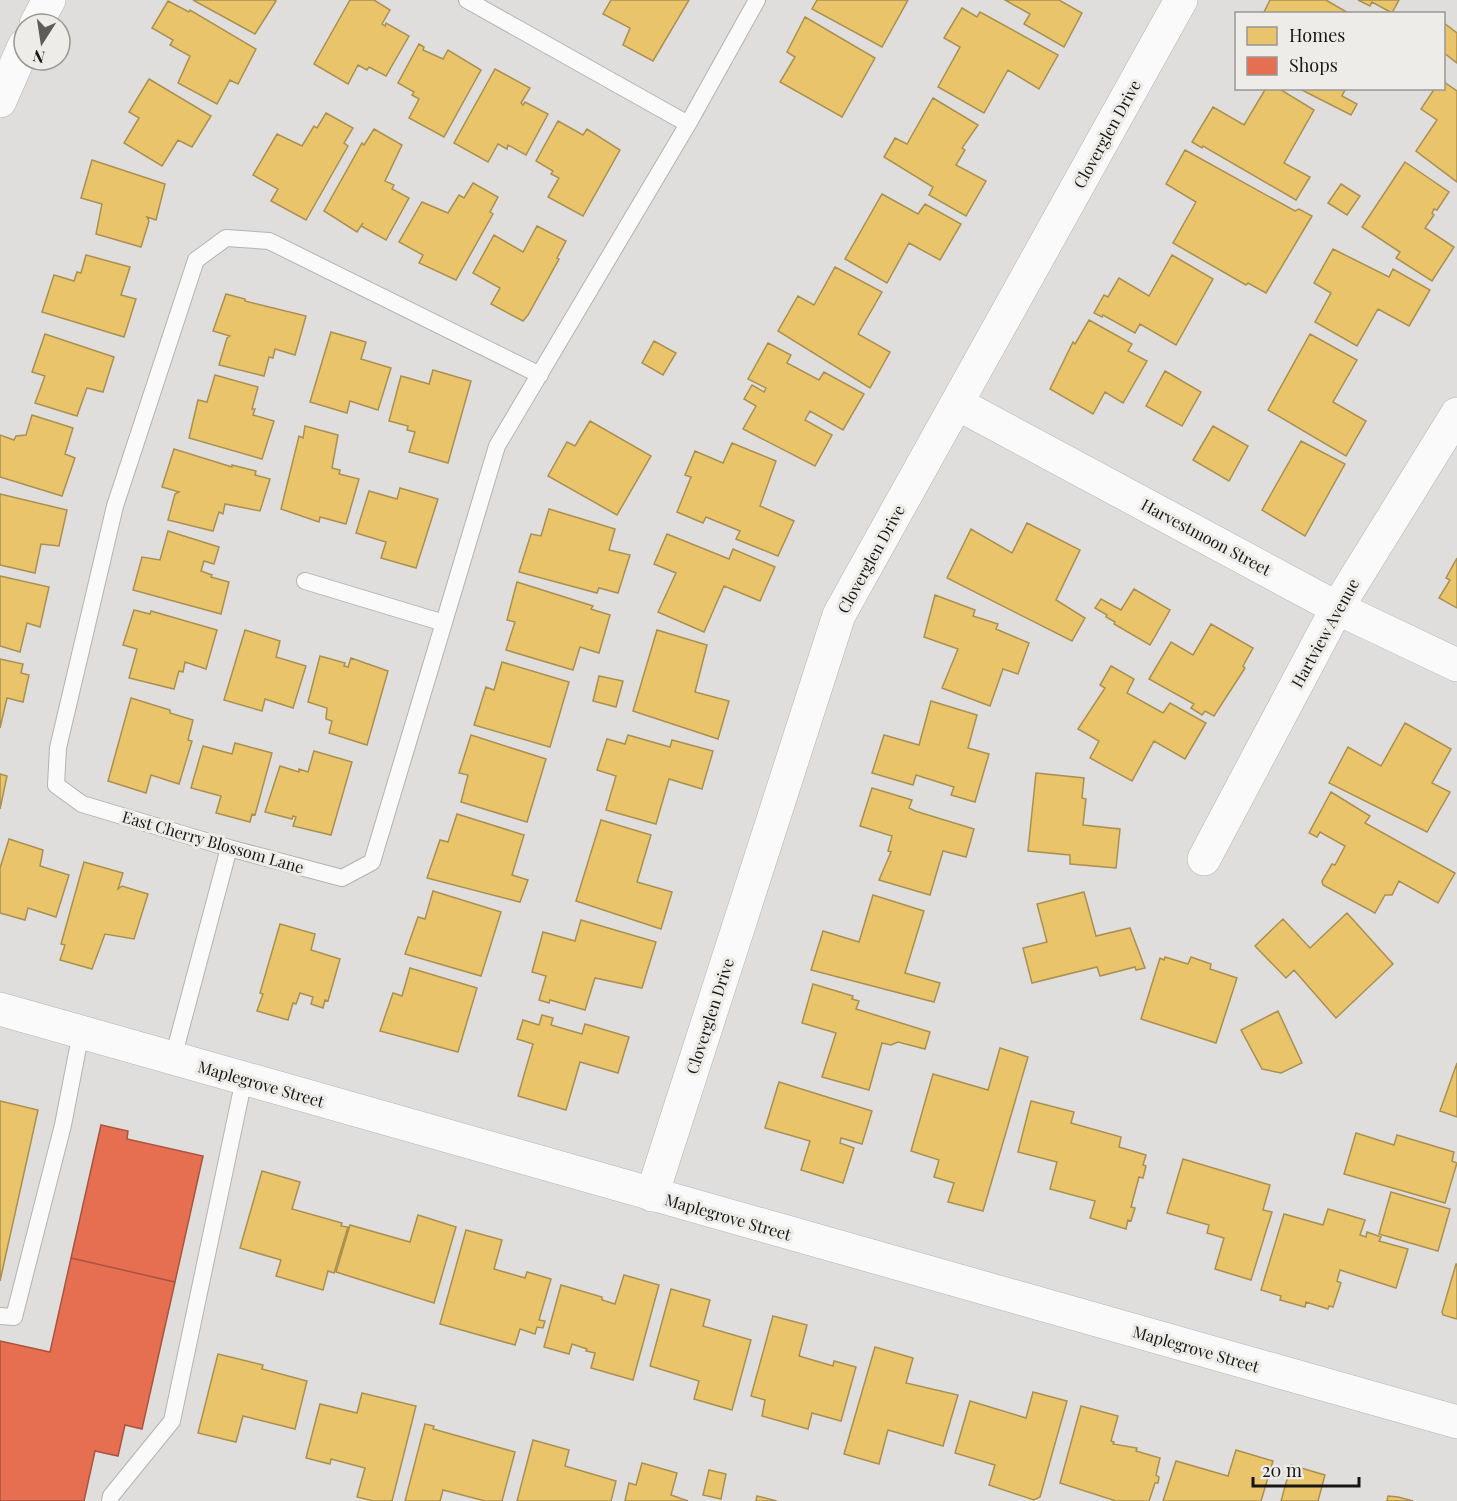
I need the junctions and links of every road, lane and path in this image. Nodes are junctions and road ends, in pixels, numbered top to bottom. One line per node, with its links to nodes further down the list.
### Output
1 (467, 0): 6 (lane)
2 (757, 0): 6 (lane)
3 (1181, 0): 8 (street, Cloverglen Drive)
4 (13, 72): 5 (street)
5 (0, 101)
6 (688, 124): 7 (lane)
7 (540, 375): 12 (lane); 14 (lane, East Cherry Blossom Lane)
8 (958, 404): 11 (street, Harvestmoon Street); 20 (street, Cloverglen Drive)
9 (1457, 414): 11 (street, Hartview Avenue)
10 (305, 581): 12 (lane)
11 (1337, 608): 13 (street, Harvestmoon Street); 15 (street, Hartview Avenue)
12 (444, 623): 14 (lane, East Cherry Blossom Lane)
13 (1457, 664)
14 (229, 849): 18 (lane)
15 (1204, 859)
16 (0, 1009): 17 (street, Maplegrove Street)
17 (81, 1032): 18 (street, Maplegrove Street); 21 (lane)
18 (173, 1058): 19 (street, Maplegrove Street)
19 (244, 1079): 20 (street, Maplegrove Street); 23 (lane)
20 (652, 1195): 22 (street, Maplegrove Street)
21 (7, 1316)
22 (1457, 1422)
23 (110, 1501)

